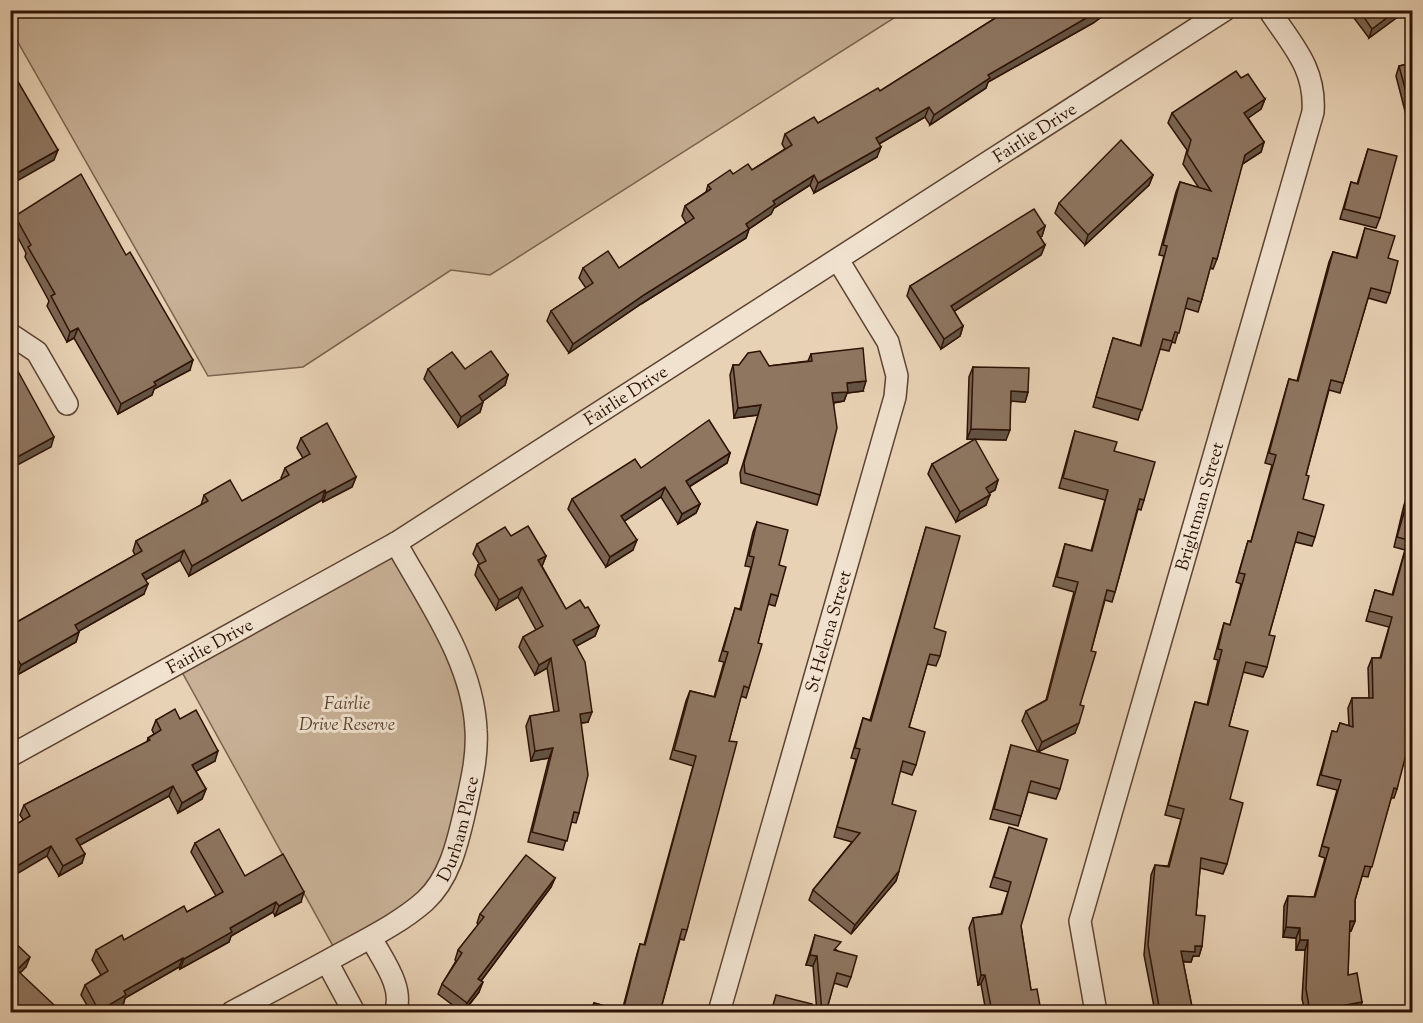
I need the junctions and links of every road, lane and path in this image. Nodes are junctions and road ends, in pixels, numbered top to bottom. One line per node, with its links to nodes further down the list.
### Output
1 (1226, 10): 3 (street, Fairlie Drive)
2 (1269, 10): 14 (street, Brightman Street)
3 (838, 260): 6 (street, Fairlie Drive); 13 (street, St Helena Street)
4 (10, 334): 5 (street)
5 (67, 404)
6 (396, 543): 7 (street, Fairlie Drive); 8 (street, Durham Place)
7 (10, 756)
8 (371, 938): 9 (street, Durham Place); 12 (street)
9 (327, 962): 10 (street, Durham Place); 11 (street)
10 (232, 1012)
11 (354, 1012)
12 (395, 1012)
13 (719, 1012)
14 (1096, 1012)

